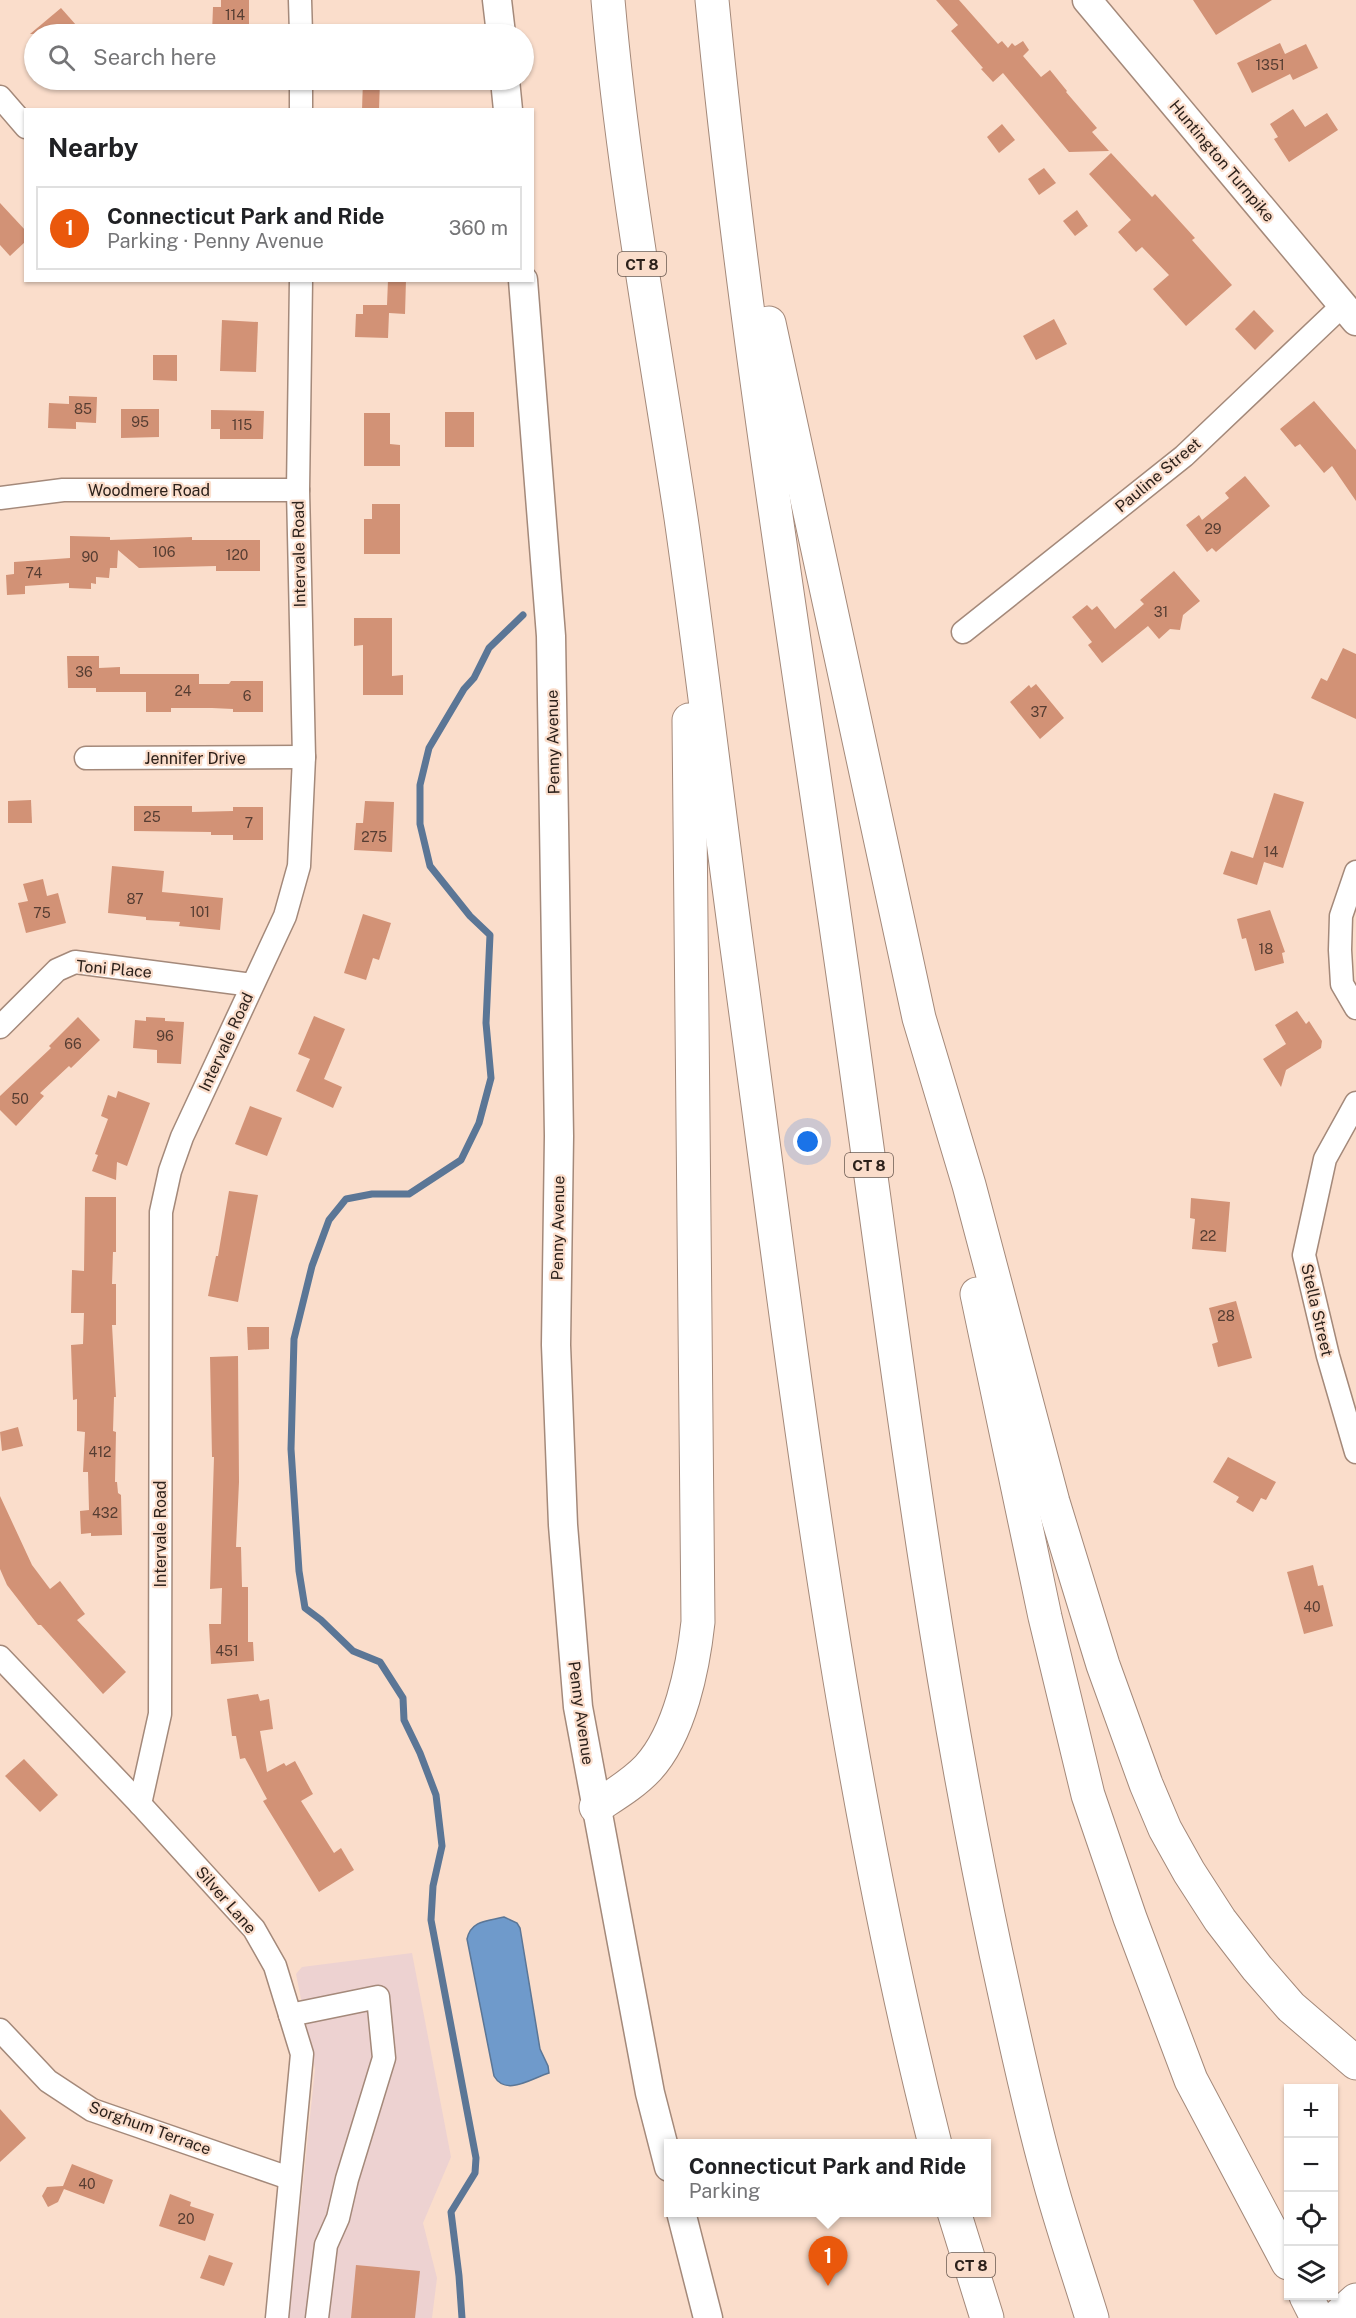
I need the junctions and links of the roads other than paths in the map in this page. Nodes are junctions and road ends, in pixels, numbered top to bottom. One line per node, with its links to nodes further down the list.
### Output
1 (300, 0): 6 (street)
2 (497, 0): 7 (main road)
3 (608, 0): 20 (highway, CT 8)
4 (712, 0): 13 (highway, CT 8)
5 (1087, 0): 17 (main road, Huntington Turnpike)
6 (301, 24)
7 (500, 24)
8 (301, 90): 11 (street)
9 (506, 90): 12 (main road)
10 (0, 97): 14 (street)
11 (302, 108)
12 (508, 108)
13 (723, 108): 27 (highway); 49 (highway, CT 8)
14 (24, 125)
15 (301, 282): 18 (street, Intervale Road)
16 (523, 282): 33 (main road, Penny Avenue)
17 (1350, 313): 21 (street, Pauline Street)
18 (298, 489): 19 (street, Woodmere Road); 22 (street, Intervale Road)
19 (0, 498)
20 (681, 524): 33 (highway); 37 (highway, CT 8)
21 (963, 632)
22 (304, 757): 23 (street, Jennifer Drive); 25 (street, Intervale Road)
23 (86, 758)
24 (1356, 872): 26 (street)
25 (252, 985): 28 (street, Toni Place); 32 (street, Intervale Road)
26 (1356, 1008)
27 (919, 1018): 36 (highway); 42 (highway)
28 (0, 1027)
29 (1356, 1103): 30 (street, Stella Street)
30 (1356, 1452)
31 (0, 1658): 32 (street, Silver Lane)
32 (140, 1804): 34 (street, Silver Lane)
33 (596, 1807): 38 (main road, Penny Avenue)
34 (290, 2015): 39 (street, Silver Lane); 46 (street)
35 (0, 2030): 39 (street, Sorghum Terrace)
36 (1356, 2063)
37 (934, 2139)
38 (664, 2148)
39 (289, 2178): 45 (street, Silver Lane)
40 (682, 2217): 47 (main road)
41 (956, 2217): 48 (highway, CT 8)
42 (1284, 2255)
43 (1308, 2300): 50 (highway)
44 (1356, 2300): 51 (highway)
45 (277, 2318)
46 (317, 2318)
47 (708, 2318)
48 (987, 2318)
49 (1092, 2318)
50 (1317, 2318)
51 (1336, 2318)

